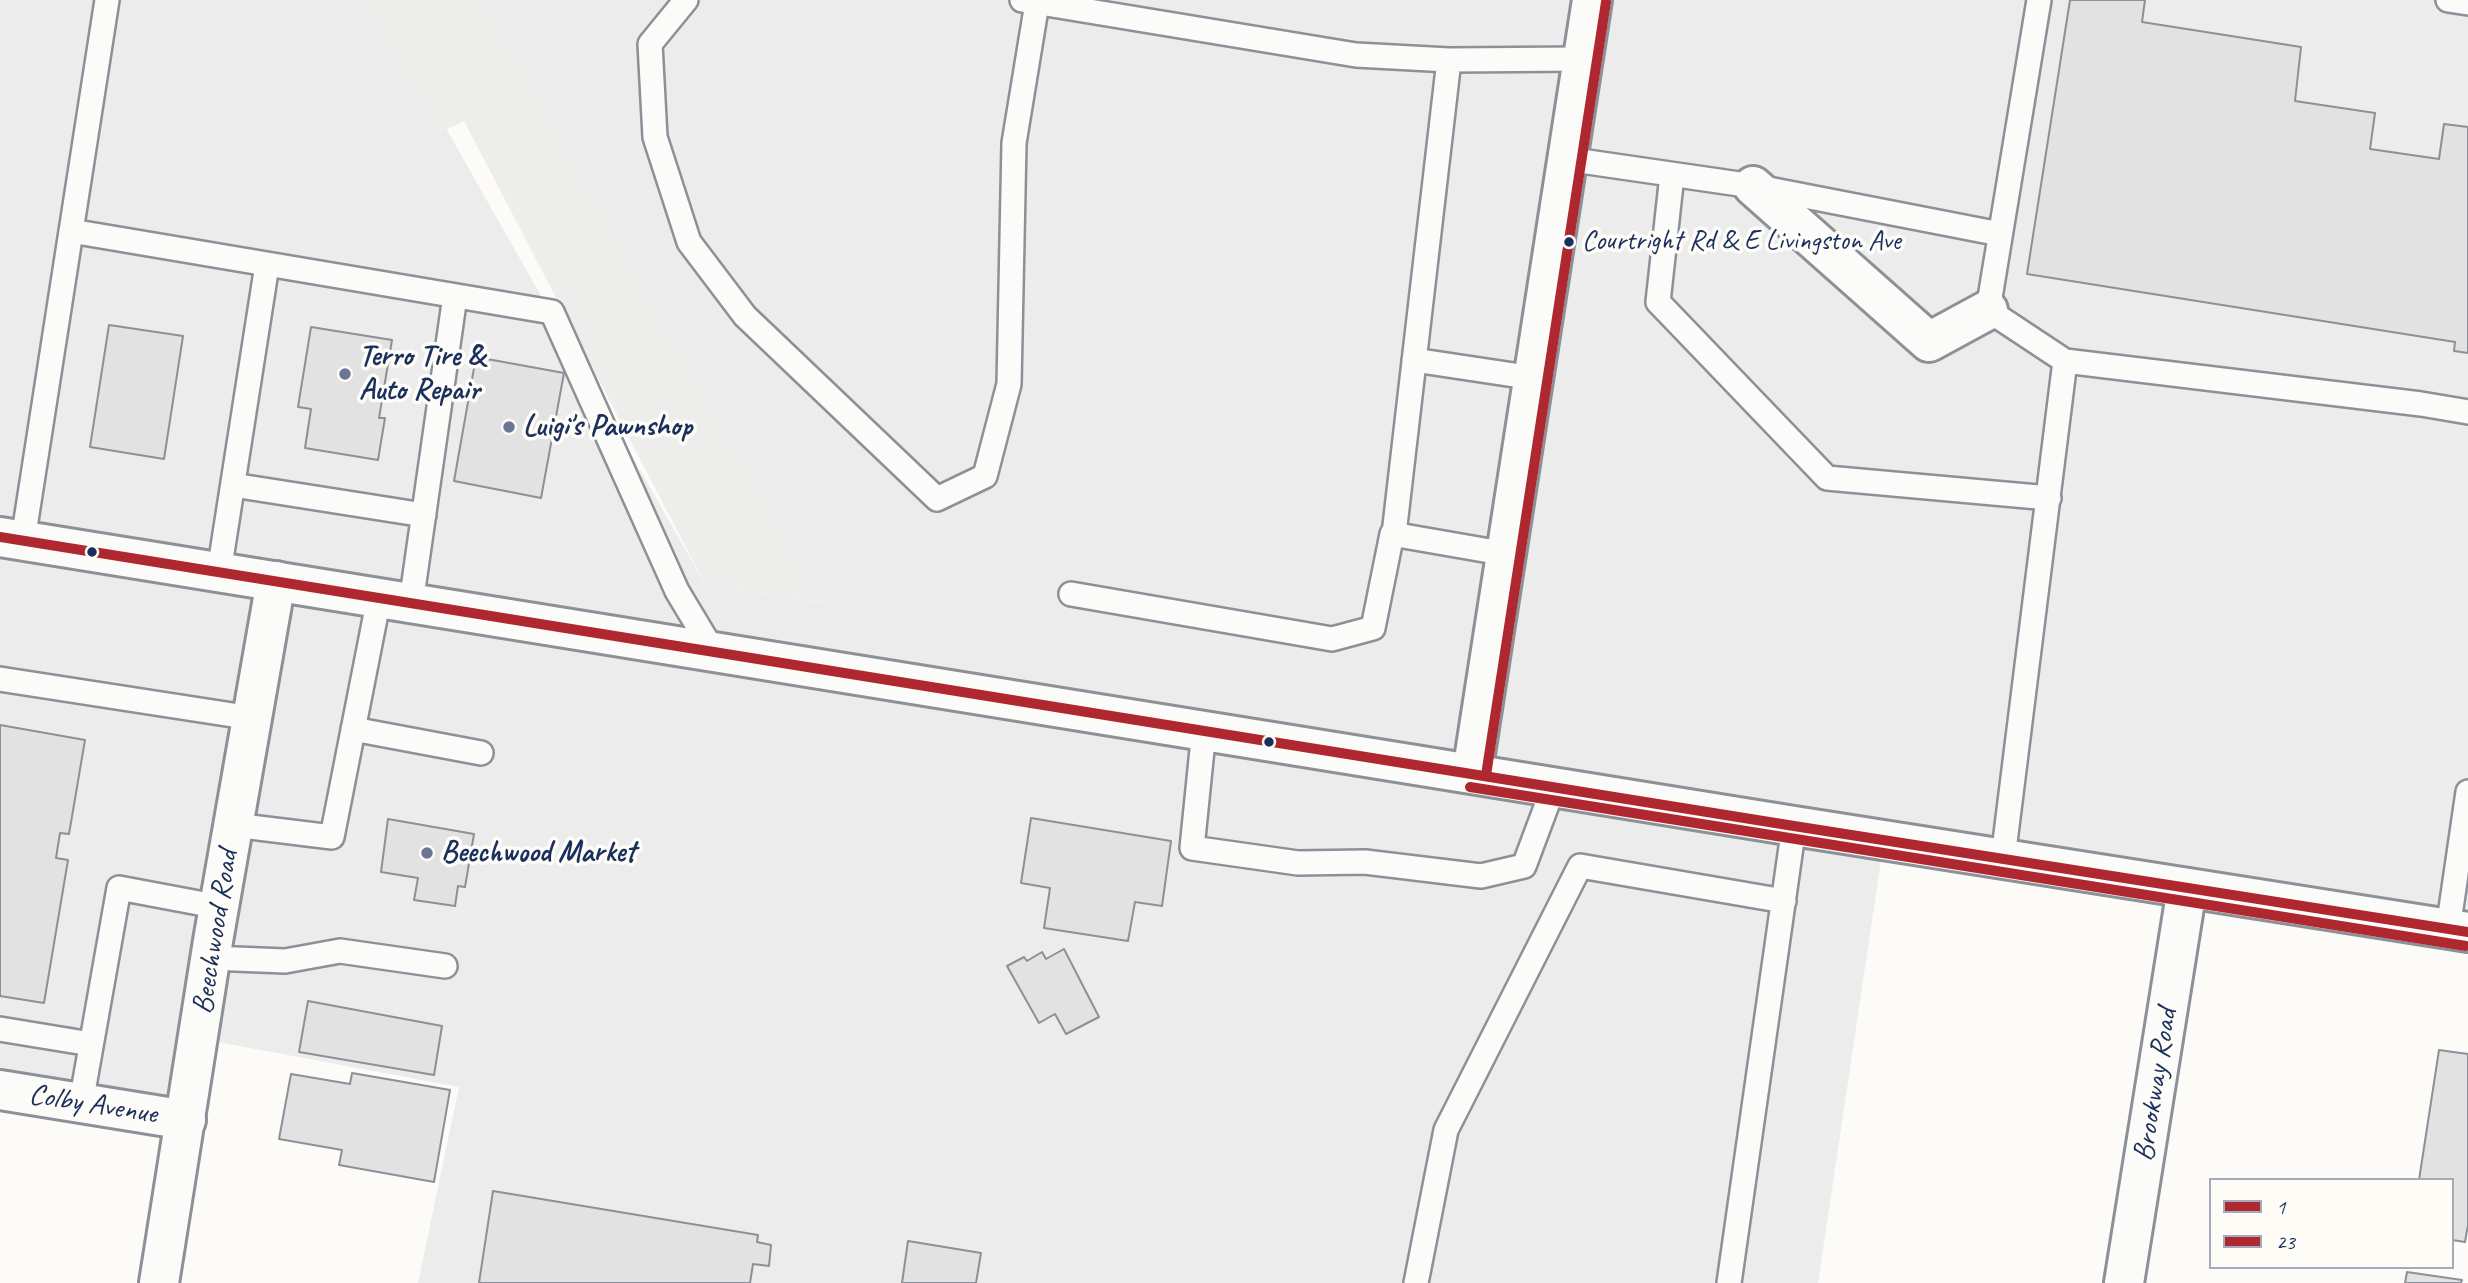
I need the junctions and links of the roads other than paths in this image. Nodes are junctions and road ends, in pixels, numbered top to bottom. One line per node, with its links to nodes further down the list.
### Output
1 (107, 0): 13 (lane)
2 (686, 0): 6 (lane)
3 (1592, 0): 8 (main road)
4 (2039, 0): 14 (lane)
5 (2448, 0): 7 (lane)
6 (1029, 1): 9 (lane)
7 (2468, 3)
8 (1583, 59): 9 (lane); 10 (main road)
9 (1449, 60): 18 (lane)
10 (1567, 159): 11 (lane); 20 (main road)
11 (1672, 175): 12 (lane); 23 (lane)
12 (1754, 186): 14 (lane); 17 (main road)
13 (71, 231): 15 (lane); 26 (lane)
14 (2000, 234): 17 (lane)
15 (267, 264): 16 (lane); 22 (lane)
16 (455, 296): 24 (lane); 32 (lane)
17 (1988, 310): 19 (lane)
18 (1414, 360): 20 (lane); 25 (lane)
19 (2065, 361): 21 (lane); 23 (lane)
20 (1534, 378): 27 (main road)
21 (2468, 412)
22 (233, 485): 24 (lane); 28 (lane)
23 (2049, 498): 43 (lane)
24 (424, 515): 31 (lane)
25 (1394, 534): 27 (lane); 30 (lane)
26 (12, 538): 28 (main road)
27 (1507, 554): 38 (main road)
28 (219, 572): 29 (main road)
29 (276, 581): 31 (main road); 34 (main road, Beechwood Road)
30 (1071, 594)
31 (395, 600): 32 (main road); 35 (lane)
32 (713, 651): 36 (main road)
33 (0, 679): 34 (lane)
34 (252, 718): 41 (main road, Beechwood Road)
35 (354, 729): 37 (lane); 41 (lane)
36 (1204, 730): 38 (main road); 39 (lane)
37 (481, 753)
38 (1472, 773): 39 (main road)
39 (1554, 786): 42 (main road)
40 (2468, 792): 47 (lane)
41 (234, 825): 46 (main road, Beechwood Road)
42 (1794, 826): 43 (main road); 45 (lane)
43 (2003, 858): 44 (main road)
44 (2187, 888): 47 (main road); 58 (main road, Brookway Road)
45 (1784, 901): 56 (lane); 57 (lane)
46 (219, 906): 48 (main road, Beechwood Road); 51 (lane)
47 (2458, 930)
48 (211, 958): 49 (lane); 54 (main road, Beechwood Road)
49 (444, 966)
50 (0, 1029): 51 (lane)
51 (91, 1044): 53 (lane)
52 (0, 1090): 53 (main road, Colby Avenue)
53 (81, 1103): 54 (main road, Colby Avenue)
54 (186, 1120): 55 (main road, Beechwood Road)
55 (159, 1283)
56 (1416, 1283)
57 (1729, 1283)
58 (2124, 1283)

